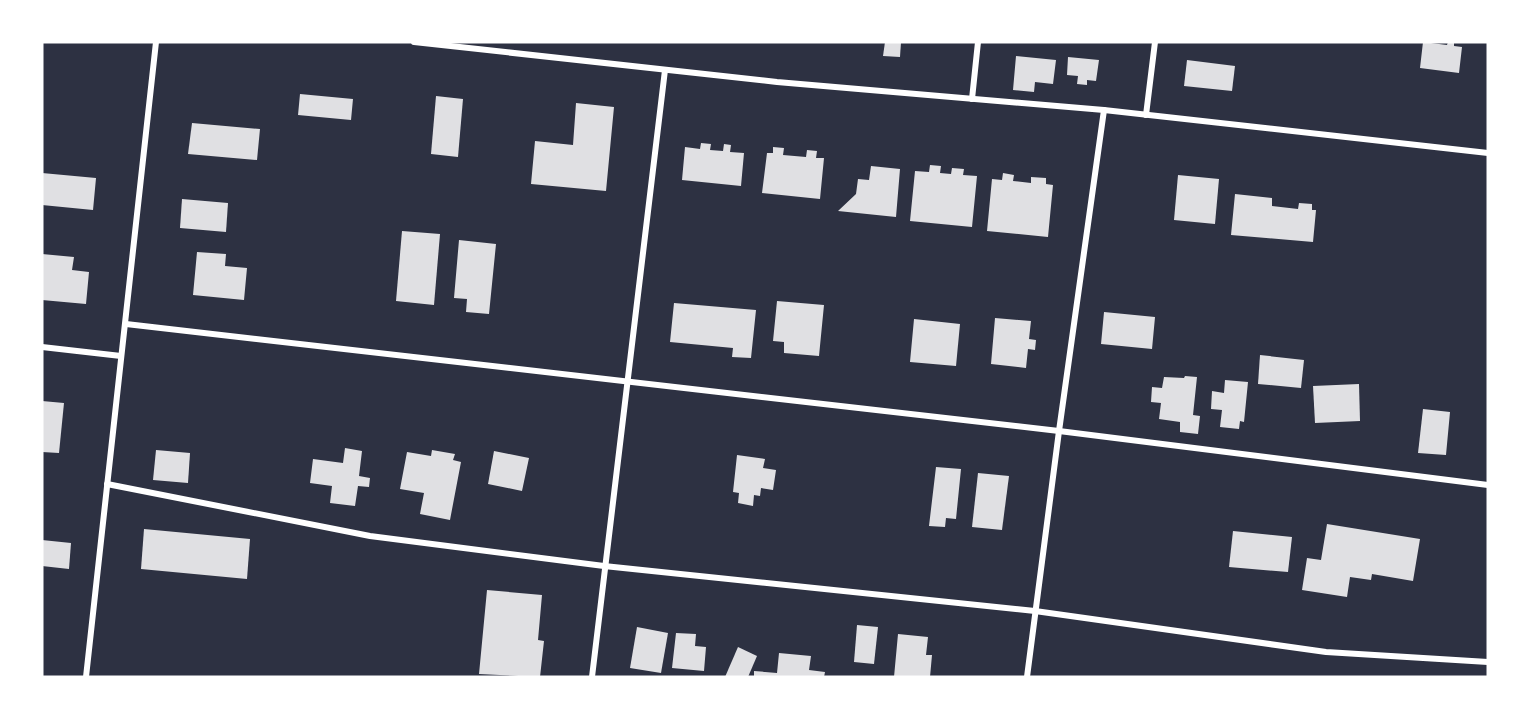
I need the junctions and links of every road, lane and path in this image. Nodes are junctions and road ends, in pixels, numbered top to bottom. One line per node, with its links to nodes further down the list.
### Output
1 (156, 42): 10 (street)
2 (414, 42): 5 (street)
3 (978, 42): 6 (street)
4 (1155, 42): 8 (street)
5 (665, 70): 6 (street); 13 (street)
6 (972, 99): 7 (street)
7 (1104, 110): 8 (street); 14 (street)
8 (1146, 115): 9 (street)
9 (1488, 153)
10 (126, 324): 12 (street); 13 (street)
11 (42, 347): 12 (street)
12 (121, 356): 15 (street)
13 (627, 381): 14 (street); 17 (street)
14 (1059, 431): 16 (street); 18 (street)
15 (107, 484): 17 (street); 20 (street)
16 (1488, 485)
17 (604, 566): 18 (street); 21 (street)
18 (1035, 611): 19 (street); 22 (street)
19 (1488, 662)
20 (86, 677)
21 (592, 677)
22 (1027, 677)

